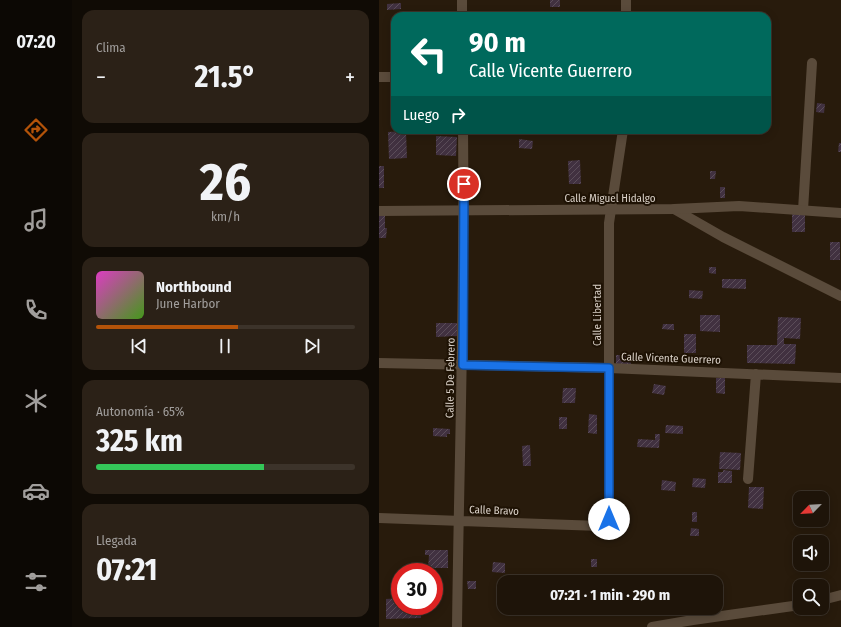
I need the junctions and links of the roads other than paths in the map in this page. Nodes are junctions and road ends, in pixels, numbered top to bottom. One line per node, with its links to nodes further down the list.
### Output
1 (462, 0): 3 (street)
2 (627, 0): 4 (street)
3 (463, 12)
4 (626, 12)
5 (812, 63): 12 (street)
6 (379, 77): 7 (street)
7 (391, 78)
8 (463, 134): 13 (street, Calle 5 De Febrero)
9 (622, 134): 11 (street, Calle Libertad)
10 (675, 209): 11 (street, Calle Miguel Hidalgo); 12 (street, Calle Miguel Hidalgo); 16 (street)
11 (611, 210): 13 (street, Calle Miguel Hidalgo); 19 (street, Calle Libertad)
12 (803, 210): 15 (street, Calle Miguel Hidalgo)
13 (464, 211): 14 (street, Calle Miguel Hidalgo); 18 (street, Calle 5 De Febrero)
14 (379, 212)
15 (841, 213)
16 (841, 296)
17 (379, 363): 18 (street, Calle Vicente Guerrero)
18 (463, 365): 19 (street, Calle Vicente Guerrero); 24 (street, Calle 5 De Febrero)
19 (609, 368): 20 (street, Calle Vicente Guerrero); 25 (street, Calle Libertad)
20 (756, 374): 21 (street, Calle Vicente Guerrero); 22 (street)
21 (841, 378)
22 (748, 480)
23 (379, 518): 24 (street, Calle Bravo)
24 (459, 521): 25 (street, Calle Bravo); 29 (street, Calle 5 De Febrero)
25 (608, 525)
26 (841, 595): 27 (street)
27 (829, 598)
28 (793, 606): 30 (street)
29 (457, 627)
30 (652, 627)

